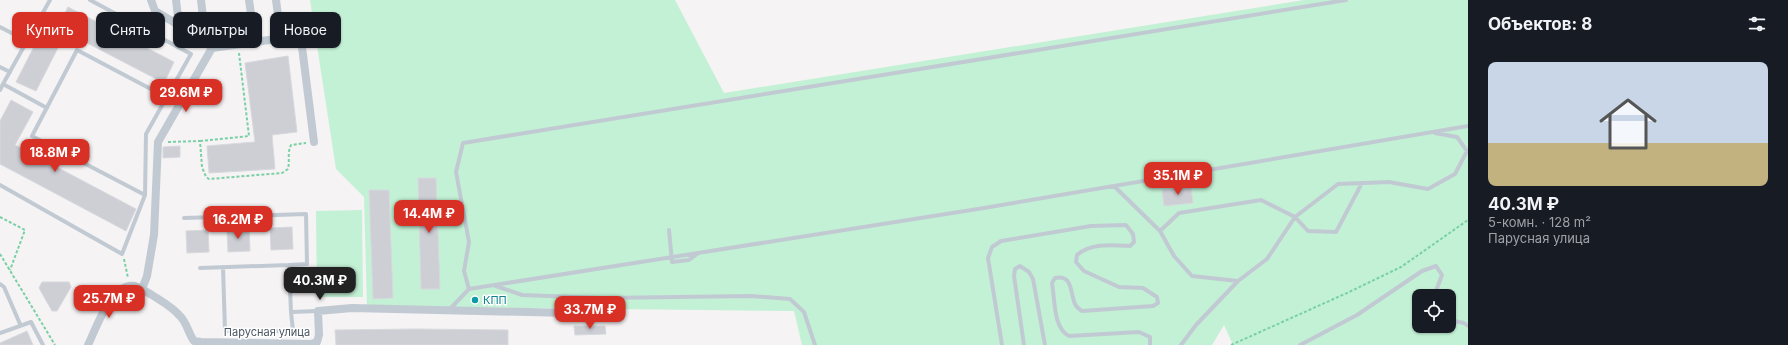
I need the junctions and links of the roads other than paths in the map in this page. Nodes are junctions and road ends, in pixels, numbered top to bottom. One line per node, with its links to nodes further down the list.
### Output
1 (50, 0): 9 (lane)
2 (90, 0): 24 (lane)
3 (151, 0): 14 (street)
4 (176, 0): 10 (street)
5 (201, 0): 11 (street)
6 (249, 0): 12 (street)
7 (276, 0): 13 (street)
8 (1346, 0): 46 (lane)
9 (43, 12)
10 (177, 12)
11 (203, 12)
12 (251, 12)
13 (278, 12)
14 (173, 21)
15 (0, 27): 16 (lane)
16 (12, 33)
17 (23, 48): 21 (lane)
18 (207, 48): 45 (street)
19 (303, 48): 28 (street)
20 (0, 67): 21 (lane)
21 (10, 72): 22 (lane)
22 (4, 84): 23 (lane); 25 (lane)
23 (0, 90)
24 (166, 97): 25 (lane); 33 (lane)
25 (47, 108): 33 (lane)
26 (1468, 126): 27 (lane)
27 (1431, 132): 29 (lane); 32 (lane)
28 (314, 142)
29 (1467, 150): 30 (lane)
30 (1362, 183): 34 (lane); 34 (lane)
31 (0, 185): 33 (lane)
32 (1114, 186): 37 (lane); 38 (lane)
33 (145, 195)
34 (1295, 217): 37 (lane); 42 (lane)
35 (184, 218): 39 (lane)
36 (669, 230): 38 (lane)
37 (1160, 231): 42 (lane)
38 (672, 258): 44 (lane)
39 (289, 265): 40 (lane); 50 (lane)
40 (223, 267): 41 (lane); 50 (lane)
41 (200, 268)
42 (1238, 281): 63 (lane)
43 (0, 284): 53 (lane)
44 (494, 285): 46 (lane); 58 (lane)
45 (142, 289): 48 (street, Парусная улица); 57 (street, Парусная улица)
46 (469, 289): 49 (lane)
47 (1437, 289): 64 (lane)
48 (318, 311): 49 (street); 50 (lane)
49 (448, 311): 51 (street)
50 (291, 312)
51 (569, 313)
52 (1456, 321): 54 (lane)
53 (20, 324): 55 (lane); 56 (lane)
54 (1468, 326)
55 (0, 333)
56 (43, 345)
57 (88, 345)
58 (815, 345)
59 (1002, 345): 62 (lane)
60 (1024, 345): 61 (lane)
61 (1045, 345)
62 (1150, 345)
63 (1181, 345)
64 (1300, 345)

